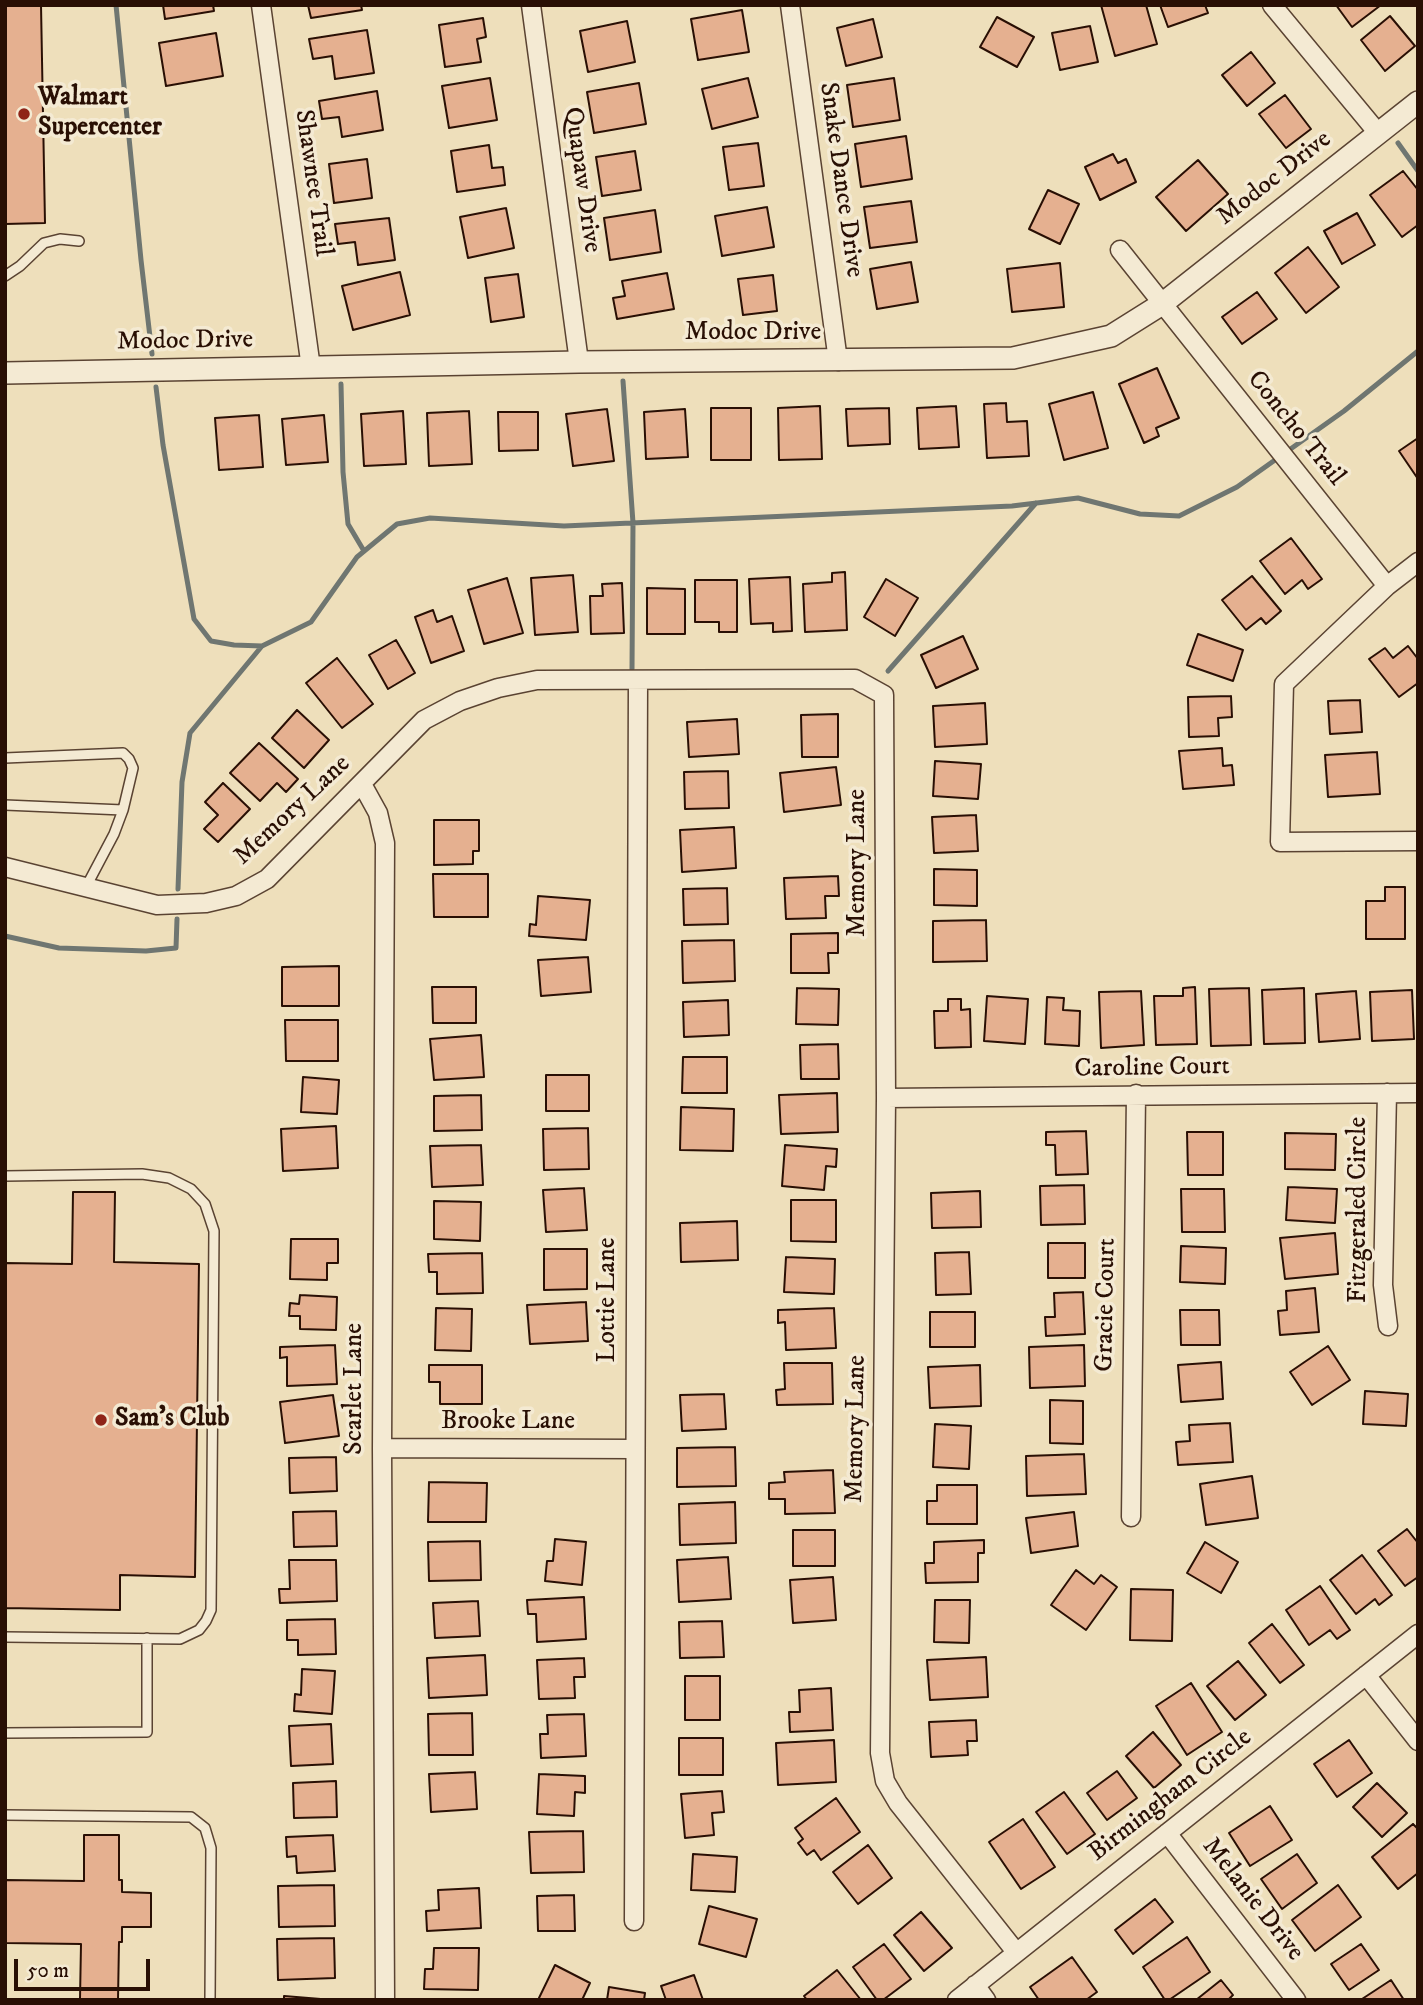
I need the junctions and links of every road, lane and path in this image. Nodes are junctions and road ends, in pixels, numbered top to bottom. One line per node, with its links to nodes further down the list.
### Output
1 (261, 5): 13 (street, Shawnee Trail)
2 (531, 5): 12 (street, Quapaw Drive)
3 (790, 5): 11 (street, Snake Dance Drive)
4 (1272, 5): 6 (street)
5 (1418, 102): 6 (street, Modoc Drive)
6 (1378, 133): 10 (street, Modoc Drive)
7 (79, 241): 9 (lane)
8 (1120, 250): 10 (street, Concho Trail)
9 (5, 276)
10 (1161, 304): 11 (street, Modoc Drive); 16 (street, Concho Trail)
11 (838, 361): 12 (street, Modoc Drive)
12 (579, 362): 13 (street, Modoc Drive)
13 (311, 368): 14 (street, Modoc Drive)
14 (5, 373)
15 (1418, 562): 16 (street)
16 (1387, 586): 22 (street)
17 (638, 680): 19 (street, Memory Lane); 28 (street, Memory Lane); 32 (street, Lottie Lane)
18 (5, 758): 21 (lane)
19 (362, 784): 24 (street, Memory Lane); 31 (street, Scarlet Lane)
20 (5, 805): 21 (lane)
21 (122, 810): 24 (lane)
22 (1418, 841)
23 (5, 867): 24 (street, Memory Lane)
24 (86, 887)
25 (1387, 1093): 26 (street, Caroline Court); 27 (street, Caroline Court); 30 (street, Fitzgeraled Circle)
26 (1418, 1093)
27 (1136, 1094): 28 (street, Caroline Court); 33 (street, Gracie Court)
28 (886, 1098): 43 (street, Memory Lane)
29 (5, 1176): 36 (lane)
30 (1388, 1326)
31 (382, 1448): 32 (street, Brooke Lane); 46 (street, Scarlet Lane)
32 (635, 1449): 42 (street, Lottie Lane)
33 (1131, 1517)
34 (1418, 1634): 37 (street, Birmingham Circle)
35 (5, 1637): 36 (lane)
36 (147, 1638): 38 (lane)
37 (1366, 1675): 39 (street); 41 (street, Birmingham Circle)
38 (5, 1732)
39 (1418, 1741)
40 (5, 1815): 45 (lane)
41 (1167, 1833): 43 (street, Birmingham Circle); 48 (street, Melanie Drive)
42 (634, 1921)
43 (1016, 1952): 44 (street, Birmingham Circle)
44 (980, 1993): 47 (street, Birmingham Circle)
45 (210, 2000)
46 (385, 2000)
47 (957, 2000)
48 (1296, 2000)

